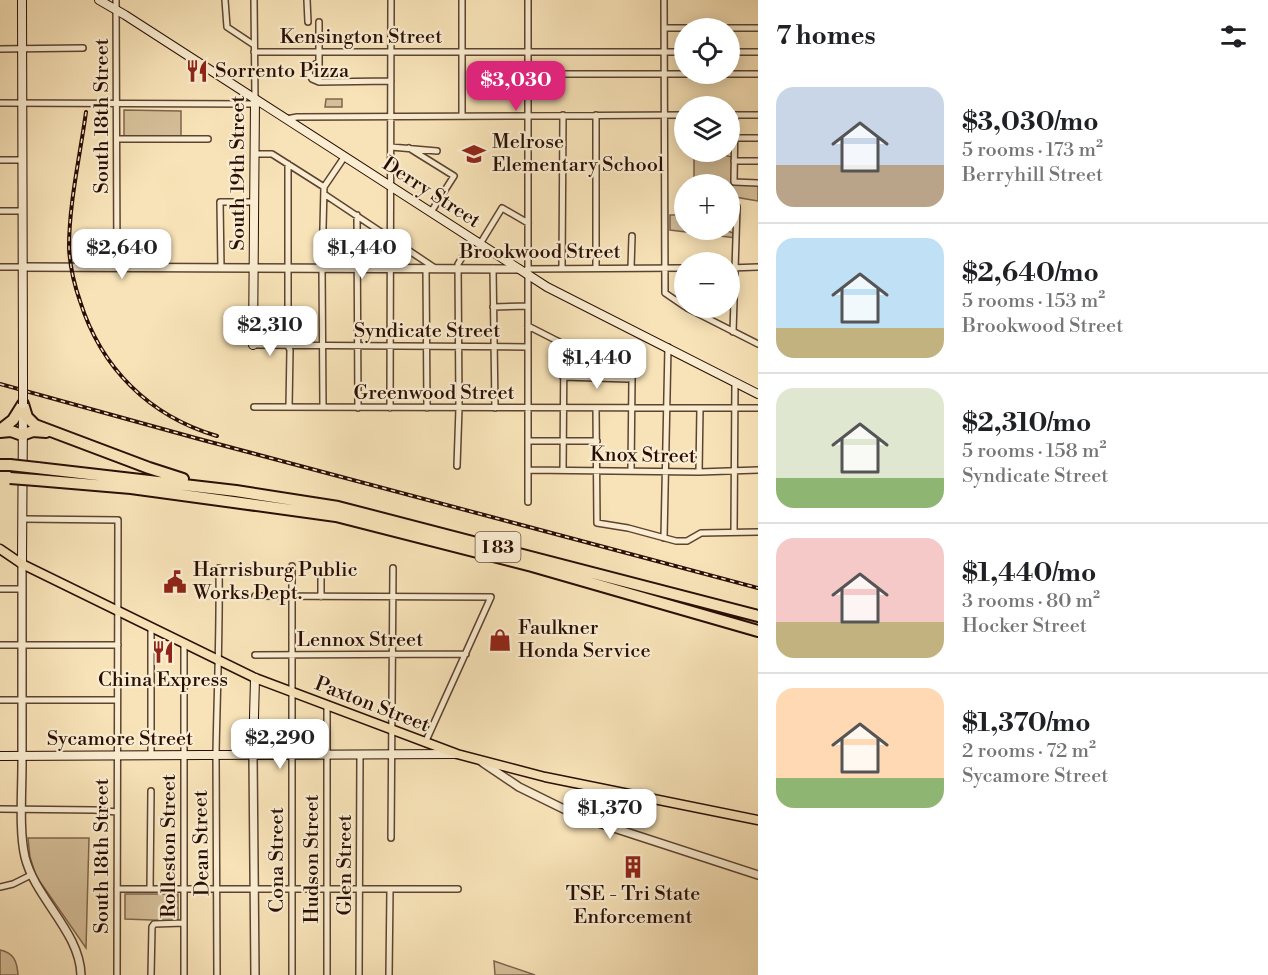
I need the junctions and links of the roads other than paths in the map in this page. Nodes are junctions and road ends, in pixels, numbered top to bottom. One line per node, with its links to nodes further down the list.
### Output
1 (22, 0): 18 (main road)
2 (99, 0): 11 (main road, Derry Street)
3 (116, 0): 11 (street, South 18th Street)
4 (225, 0): 19 (street)
5 (254, 0): 19 (street, South 19th Street)
6 (308, 0): 12 (street)
7 (391, 0): 21 (street)
8 (462, 0): 22 (street)
9 (528, 0): 23 (street)
10 (664, 0): 14 (street)
11 (116, 10): 34 (main road, Derry Street); 37 (street, South 18th Street)
12 (308, 22)
13 (319, 22): 20 (street)
14 (665, 28): 15 (street); 24 (street)
15 (758, 28)
16 (83, 48): 18 (street)
17 (0, 49): 18 (street)
18 (22, 49): 36 (main road)
19 (254, 49): 20 (street, Kensington Street); 34 (street, South 19th Street)
20 (319, 52): 21 (street, Kensington Street); 28 (street)
21 (391, 52): 22 (street, Kensington Street); 32 (street)
22 (462, 52): 23 (street, Kensington Street); 39 (street)
23 (528, 52): 24 (street, Kensington Street); 29 (street)
24 (665, 52): 25 (street, Kensington Street); 30 (street)
25 (674, 52)
26 (740, 52): 27 (street)
27 (758, 52)
28 (319, 62): 33 (street); 33 (street)
29 (528, 74): 30 (street); 40 (street)
30 (664, 74): 31 (street); 43 (street)
31 (758, 74)
32 (391, 81): 33 (street); 38 (street)
33 (319, 82)
34 (255, 101): 37 (street); 47 (main road, Derry Street); 55 (main road, South 19th Street)
35 (0, 103): 36 (street)
36 (22, 104): 37 (street); 58 (main road)
37 (117, 104): 51 (street, South 18th Street)
38 (391, 115): 39 (street); 47 (street); 52 (street)
39 (462, 115): 40 (street)
40 (528, 115): 41 (street); 71 (street)
41 (563, 115): 42 (street); 89 (street)
42 (596, 115): 43 (street); 90 (street)
43 (665, 115): 44 (street); 92 (street)
44 (674, 115)
45 (740, 115): 46 (street)
46 (758, 115)
47 (286, 119): 56 (main road, Derry Street)
48 (740, 138): 49 (street)
49 (758, 138)
50 (208, 139): 51 (street)
51 (117, 140): 77 (street, South 18th Street)
52 (391, 147): 53 (street); 64 (street)
53 (409, 148): 54 (street); 69 (street)
54 (437, 151)
55 (255, 154): 62 (street); 66 (main road, South 19th Street)
56 (345, 156): 64 (main road, Derry Street); 65 (street)
57 (0, 160): 58 (street)
58 (22, 160): 68 (main road)
59 (758, 160): 60 (street)
60 (740, 161)
61 (734, 162): 63 (street)
62 (288, 164): 65 (street); 81 (street)
63 (758, 183)
64 (391, 188): 69 (main road, Derry Street); 73 (street)
65 (324, 191): 70 (street); 82 (street)
66 (254, 202): 79 (street); 80 (main road, South 19th Street)
67 (0, 211): 68 (street)
68 (22, 211): 76 (main road)
69 (431, 212): 74 (main road, Derry Street)
70 (357, 215): 73 (street); 83 (street)
71 (528, 223): 74 (street); 96 (street)
72 (632, 236): 91 (street)
73 (391, 237): 84 (street); 86 (street)
74 (476, 242): 87 (street); 95 (main road, Derry Street)
75 (0, 267): 76 (street, Brookwood Street)
76 (22, 267): 77 (street, Brookwood Street); 120 (main road, bridge)
77 (117, 267): 79 (street, Brookwood Street)
78 (758, 267): 94 (street)
79 (221, 268): 80 (street, Brookwood Street)
80 (254, 268): 81 (street, Brookwood Street); 106 (main road, South 19th Street)
81 (289, 268): 82 (street, Brookwood Street); 107 (street)
82 (322, 268): 83 (street, Brookwood Street); 108 (street)
83 (357, 268): 84 (street, Brookwood Street); 109 (street)
84 (390, 268): 85 (street, Brookwood Street); 110 (street)
85 (426, 268): 86 (street, Brookwood Street); 111 (street)
86 (435, 268): 87 (street, Brookwood Street)
87 (458, 268): 88 (street, Brookwood Street); 112 (street)
88 (493, 268): 95 (street, Brookwood Street); 99 (street)
89 (562, 268): 90 (street, Brookwood Street); 96 (street, Brookwood Street)
90 (596, 268): 91 (street, Brookwood Street)
91 (632, 268): 92 (street, Brookwood Street)
92 (665, 268): 93 (street, Brookwood Street); 97 (street)
93 (674, 268)
94 (740, 268)
95 (519, 269): 96 (main road, Derry Street)
96 (528, 272): 98 (street); 115 (main road, Derry Street)
97 (674, 299)
98 (528, 306): 99 (street); 102 (street)
99 (493, 307): 113 (street)
100 (704, 318): 103 (street)
101 (733, 318): 103 (street)
102 (528, 326): 104 (street); 114 (street)
103 (733, 332): 105 (street)
104 (564, 343): 116 (street); 117 (street)
105 (758, 344)
106 (254, 345): 107 (street, Syndicate Street)
107 (288, 346): 108 (street, Syndicate Street); 122 (street)
108 (323, 346): 109 (street, Syndicate Street); 123 (street)
109 (358, 346): 110 (street, Syndicate Street); 124 (street)
110 (390, 346): 111 (street, Syndicate Street); 125 (street)
111 (427, 346): 112 (street, Syndicate Street); 126 (street)
112 (459, 346): 113 (street, Syndicate Street); 127 (street)
113 (494, 346): 114 (street, Syndicate Street); 128 (street)
114 (528, 347): 129 (street)
115 (668, 347): 118 (main road, Derry Street); 133 (street)
116 (563, 377): 117 (street); 130 (street)
117 (632, 379): 132 (street)
118 (735, 382): 119 (main road, Derry Street); 135 (street)
119 (758, 394)
120 (23, 404): 137 (highway); 138 (main road); 139 (highway)
121 (254, 407): 122 (street, Greenwood Street)
122 (289, 407): 123 (street, Greenwood Street)
123 (323, 407): 124 (street, Greenwood Street)
124 (358, 408): 125 (street, Greenwood Street)
125 (390, 408): 126 (street, Greenwood Street)
126 (427, 408): 127 (street, Greenwood Street)
127 (459, 408): 128 (street, Greenwood Street); 144 (street)
128 (495, 408): 129 (street, Greenwood Street)
129 (528, 408): 130 (street, Greenwood Street); 140 (street)
130 (563, 408): 131 (street, Greenwood Street); 141 (street)
131 (597, 408): 132 (street, Greenwood Street); 142 (street)
132 (632, 408): 133 (street, Greenwood Street); 148 (street)
133 (668, 408): 134 (street, Greenwood Street); 150 (street)
134 (700, 408): 135 (street, Greenwood Street); 152 (street)
135 (735, 408): 136 (street, Greenwood Street); 149 (street)
136 (758, 408)
137 (0, 431): 138 (highway)
138 (22, 435): 139 (highway); 156 (main road)
139 (73, 438): 154 (highway)
140 (528, 441): 141 (street); 145 (street)
141 (563, 441): 142 (street); 146 (street)
142 (597, 441): 147 (street)
143 (5, 465): 154 (highway, I 83, bridge)
144 (457, 466)
145 (528, 470): 146 (street, Knox Street); 155 (street)
146 (563, 470): 147 (street, Knox Street)
147 (597, 470): 148 (street, Knox Street); 159 (street)
148 (632, 470): 150 (street, Knox Street)
149 (735, 470): 151 (street, Knox Street); 152 (street, Knox Street); 157 (street)
150 (666, 471): 152 (street, Knox Street); 159 (street)
151 (758, 471)
152 (699, 472)
153 (5, 478): 175 (highway, I 83, bridge)
154 (236, 491): 173 (highway, I 83)
155 (528, 502)
156 (22, 519): 161 (main road); 172 (street, South 18th Street)
157 (734, 532): 158 (street); 159 (street)
158 (758, 532)
159 (664, 538)
160 (0, 549): 161 (main road, Paxton Street)
161 (22, 564): 167 (street); 172 (main road, Paxton Street)
162 (292, 566): 169 (street, Cona Street)
163 (219, 568): 184 (street, Dean Street)
164 (321, 568): 170 (street)
165 (393, 568): 171 (street)
166 (0, 589): 167 (street)
167 (22, 589): 178 (street)
168 (255, 596): 169 (street)
169 (292, 596): 170 (street); 182 (street, Cona Street)
170 (321, 597): 171 (street)
171 (393, 598): 180 (street); 183 (street)
172 (117, 611): 174 (main road, Paxton Street); 179 (street, South 18th Street)
173 (758, 616)
174 (151, 627): 176 (main road, Paxton Street); 197 (street)
175 (758, 631)
176 (184, 644): 184 (main road, Paxton Street); 198 (street, Rolleston Street)
177 (0, 645): 178 (street)
178 (22, 645): 179 (street); 188 (street)
179 (117, 645): 189 (street, South 18th Street)
180 (466, 654): 183 (street, Lennox Street); 192 (street)
181 (255, 655): 182 (street, Lennox Street)
182 (292, 655): 183 (street, Lennox Street); 186 (street, Cona Street)
183 (392, 655): 191 (street)
184 (217, 660): 185 (main road, Paxton Street); 199 (street, Dean Street)
185 (255, 678): 186 (main road, Paxton Street); 200 (main road)
186 (292, 692): 190 (main road, Paxton Street); 201 (street, Cona Street)
187 (0, 700): 188 (street)
188 (23, 700): 189 (street); 195 (street)
189 (117, 700): 196 (street, South 18th Street)
190 (327, 706): 191 (main road, Paxton Street); 202 (street, Hudson Street)
191 (392, 731): 192 (main road, Paxton Street); 204 (street)
192 (425, 743): 193 (main road, Paxton Street)
193 (457, 754): 204 (main road, Sycamore Street); 205 (main road, Paxton Street)
194 (0, 756): 195 (main road, Sycamore Street)
195 (22, 756): 196 (main road, Sycamore Street); 208 (street)
196 (117, 756): 197 (main road, Sycamore Street); 209 (street, South 18th Street)
197 (151, 756): 198 (main road, Sycamore Street)
198 (184, 756): 199 (main road, Sycamore Street); 217 (street, Rolleston Street)
199 (216, 756): 200 (main road, Sycamore Street); 218 (street, Dean Street)
200 (253, 756): 201 (main road, Sycamore Street); 219 (street)
201 (292, 756): 202 (main road, Sycamore Street); 220 (street, Cona Street)
202 (327, 756): 203 (main road, Sycamore Street); 221 (street, Hudson Street)
203 (360, 756): 204 (main road, Sycamore Street); 222 (street, Glen Street)
204 (392, 756): 211 (street)
205 (482, 762): 210 (main road, Paxton Street); 213 (street)
206 (151, 791): 216 (street)
207 (0, 809): 208 (street)
208 (22, 809): 209 (street); 212 (street)
209 (117, 812): 215 (street, South 18th Street)
210 (758, 820)
211 (391, 838)
212 (31, 875): 214 (street); 226 (street)
213 (758, 875)
214 (0, 887)
215 (117, 889): 216 (street); 227 (street, South 18th Street)
216 (150, 889): 217 (street)
217 (184, 889): 218 (street); 225 (street, Rolleston Street)
218 (217, 889): 219 (street); 230 (street, Dean Street)
219 (254, 889): 220 (street); 231 (street)
220 (292, 889): 221 (street); 232 (street, Cona Street)
221 (327, 890): 222 (street); 233 (street, Hudson Street)
222 (360, 890): 223 (street); 234 (street, Glen Street)
223 (390, 890): 224 (street); 235 (street)
224 (458, 890)
225 (184, 923): 228 (street); 229 (street, Rolleston Street)
226 (81, 975)
227 (117, 975)
228 (152, 975)
229 (184, 975)
230 (217, 975)
231 (255, 975)
232 (292, 975)
233 (327, 975)
234 (359, 975)
235 (389, 975)

